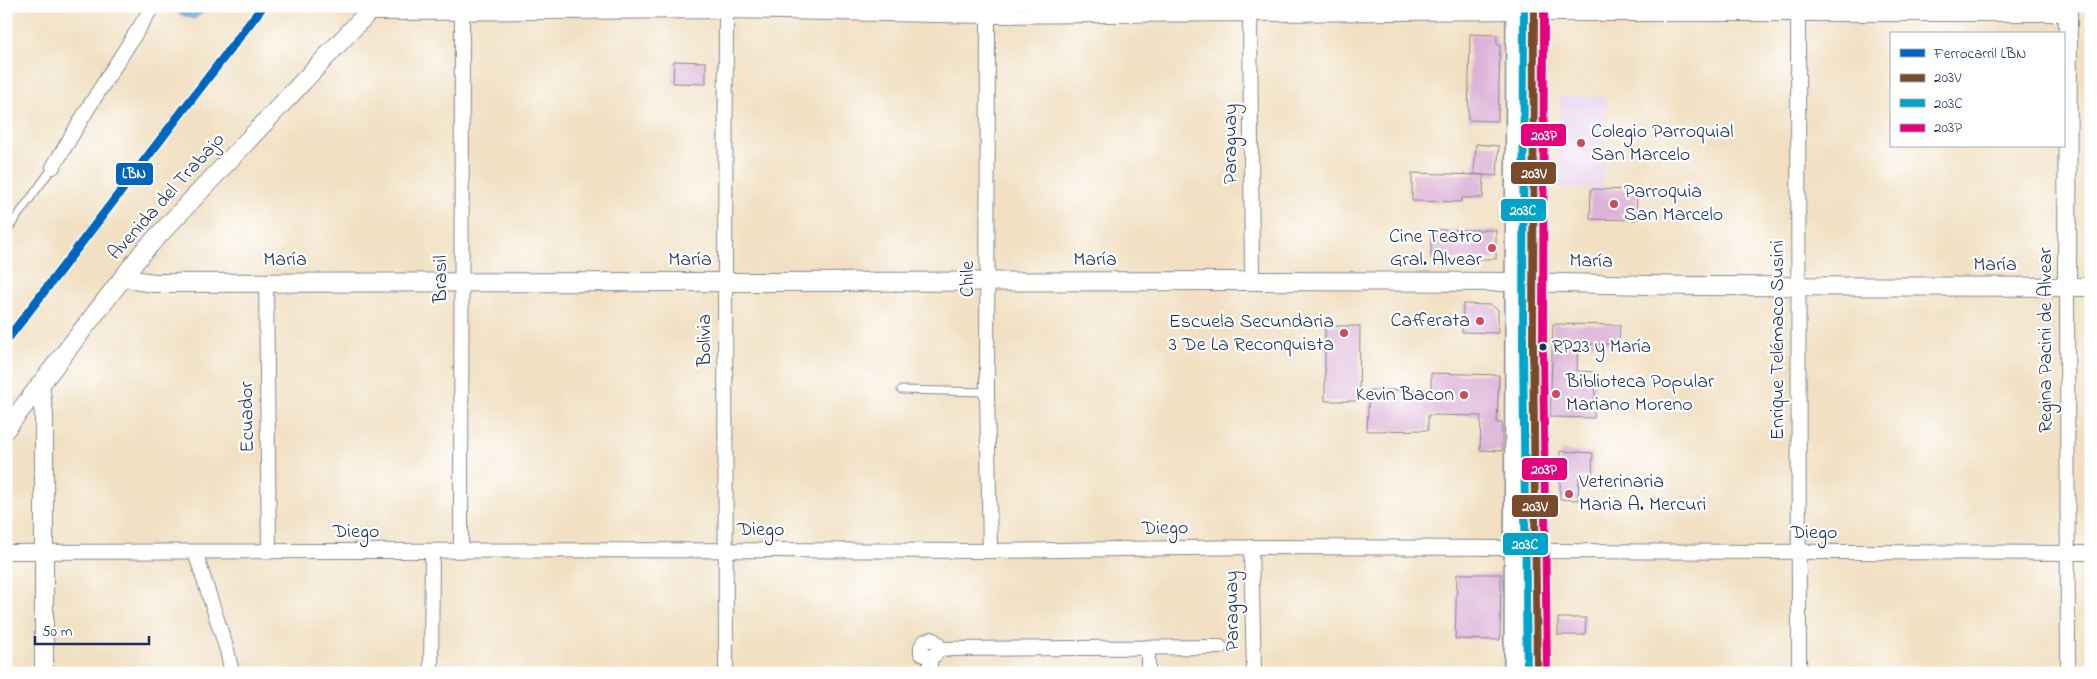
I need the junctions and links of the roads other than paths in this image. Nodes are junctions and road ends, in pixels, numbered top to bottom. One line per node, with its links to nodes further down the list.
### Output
1 (153, 6): 10 (street)
2 (726, 8): 4 (street); 9 (street); 17 (street, Bolivia)
3 (371, 10): 4 (street); 12 (street, Avenida del Trabajo)
4 (462, 10): 16 (street, Brasil)
5 (1250, 10): 6 (street); 9 (street); 15 (street, Paraguay)
6 (1526, 10): 7 (street); 18 (main road)
7 (1798, 10): 8 (street); 19 (street, Enrique Telémaco Susini)
8 (2068, 10): 20 (street, Regina Pacini de Alvear)
9 (988, 11): 14 (street, Chile)
10 (53, 168): 11 (lane)
11 (6, 232)
12 (124, 276): 13 (street, María); 22 (street, Avenida del Trabajo)
13 (266, 281): 16 (street, María); 35 (street, Ecuador)
14 (988, 281): 15 (street, María); 17 (street, María); 24 (street, Chile)
15 (1252, 281): 18 (street, María)
16 (461, 282): 17 (street, María); 30 (street, Brasil)
17 (725, 282): 28 (street, Bolivia)
18 (1525, 282): 19 (street, María); 27 (main road); 32 (main road)
19 (1798, 286): 20 (street, María); 38 (street, Enrique Telémaco Susini)
20 (2067, 287): 21 (street, María); 39 (street, Regina Pacini de Alvear)
21 (2091, 287)
22 (40, 384): 25 (street, Avenida del Trabajo); 29 (street)
23 (901, 390): 24 (lane)
24 (987, 392): 31 (street, Chile)
25 (6, 429)
26 (1251, 547): 27 (street, Diego); 31 (street, Diego); 48 (street, Paraguay)
27 (1515, 548): 49 (main road)
28 (726, 550): 30 (street, Diego); 31 (street, Diego); 45 (street, Bolivia)
29 (44, 551): 33 (street, Diego); 34 (street, Diego); 42 (street)
30 (461, 551): 36 (street, Diego)
31 (990, 551)
32 (1537, 551): 38 (street, Diego); 50 (main road)
33 (6, 552)
34 (195, 552): 35 (street, Diego); 43 (street)
35 (269, 552): 36 (street, Diego)
36 (432, 552): 44 (street)
37 (2091, 552): 39 (street, Diego)
38 (1799, 553): 39 (street, Diego); 51 (street, Enrique Telémaco Susini)
39 (2068, 553): 52 (street, Regina Pacini de Alvear)
40 (1148, 647): 41 (street); 46 (street); 47 (street)
41 (1220, 647)
42 (44, 673)
43 (232, 673)
44 (431, 673)
45 (726, 673)
46 (930, 673)
47 (1148, 673)
48 (1254, 673)
49 (1515, 673)
50 (1537, 673)
51 (1799, 673)
52 (2068, 673)

